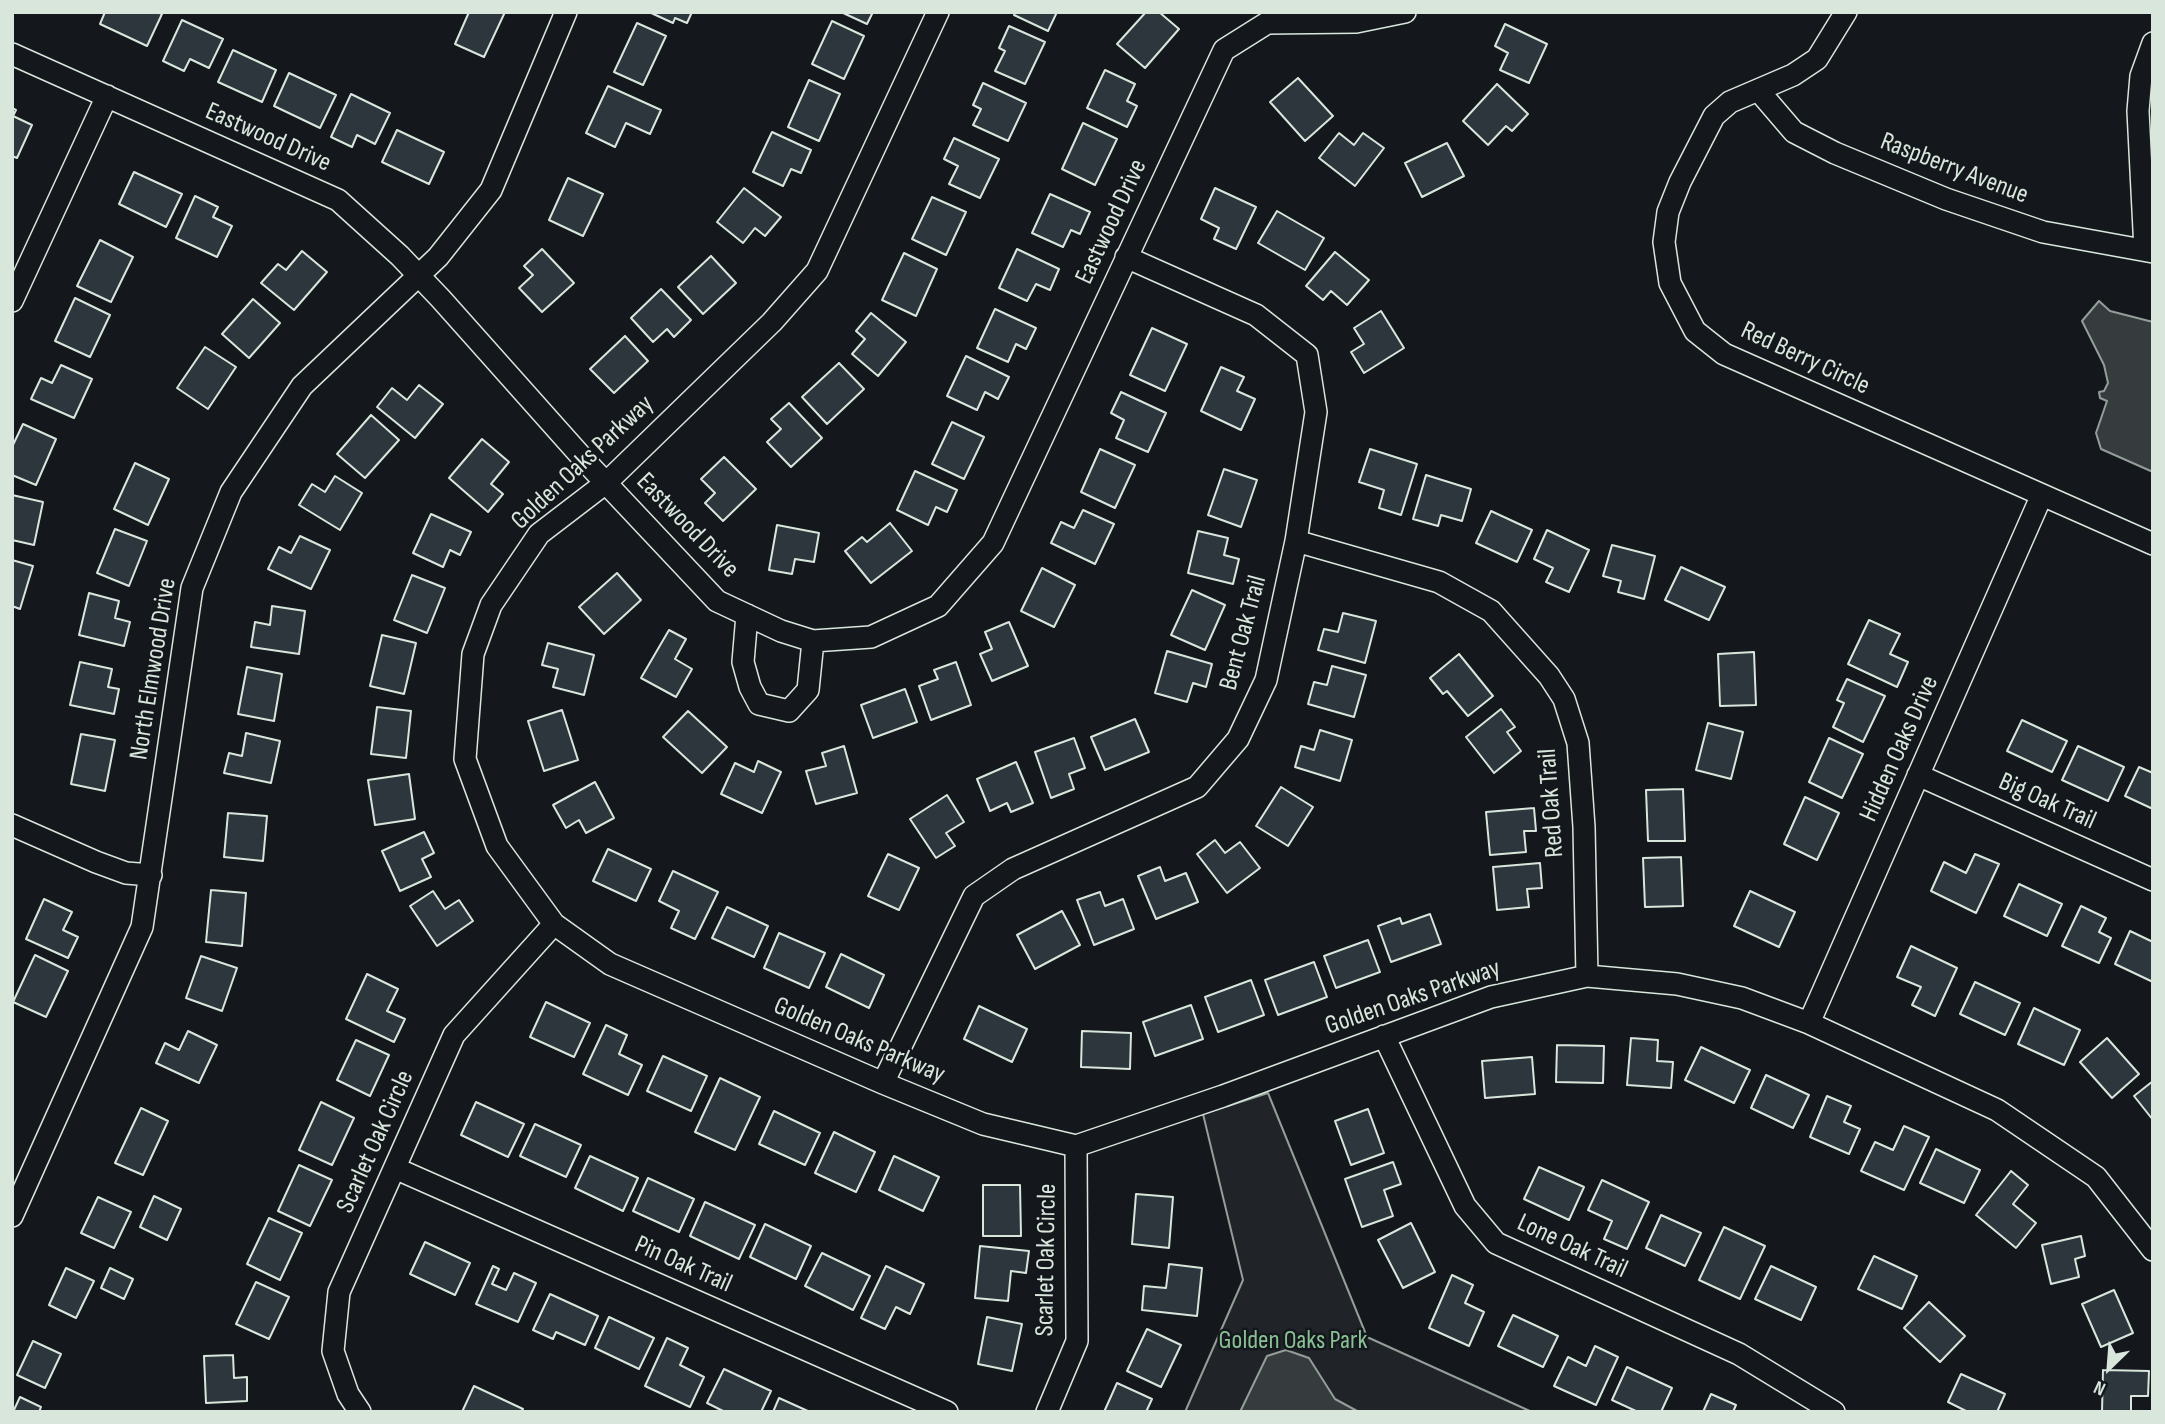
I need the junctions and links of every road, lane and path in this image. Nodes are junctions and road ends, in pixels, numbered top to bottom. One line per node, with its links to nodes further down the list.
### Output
1 (566, 12): 11 (street, North Elmwood Drive)
2 (938, 12): 13 (street, Golden Oaks Parkway)
3 (1405, 12): 10 (street, Eastwood Drive)
4 (1846, 12): 7 (street, Red Berry Circle)
5 (2153, 43): 9 (street)
6 (12, 54): 8 (street, Eastwood Drive)
7 (1758, 90): 9 (street, Raspberry Avenue); 14 (street, Red Berry Circle)
8 (107, 96): 11 (street, Eastwood Drive); 12 (street)
9 (2149, 251)
10 (1126, 257): 15 (street, Bent Oak Trail); 18 (street, Eastwood Drive)
11 (418, 276): 13 (street, Eastwood Drive); 21 (street, North Elmwood Drive)
12 (12, 301)
13 (607, 482): 17 (street, Eastwood Drive); 23 (street, Golden Oaks Parkway)
14 (2041, 497): 16 (street, Red Berry Circle); 19 (street, Hidden Oaks Drive)
15 (1296, 541): 24 (street, Red Oak Trail); 27 (street, Bent Oak Trail)
16 (2153, 544)
17 (747, 615): 18 (street, Eastwood Drive); 18 (street)
18 (813, 640)
19 (1918, 775): 22 (street, Big Oak Trail); 25 (street, Hidden Oaks Drive)
20 (12, 825): 21 (street)
21 (151, 874): 30 (street, North Elmwood Drive)
22 (2153, 880)
23 (554, 924): 27 (street, Golden Oaks Parkway); 29 (street, Scarlet Oak Circle)
24 (1587, 976): 25 (street, Golden Oaks Parkway); 26 (street, Golden Oaks Parkway)
25 (1809, 1023): 32 (street, Golden Oaks Parkway)
26 (1384, 1036): 28 (street, Golden Oaks Parkway); 36 (street, Lone Oak Trail)
27 (883, 1083): 28 (street, Golden Oaks Parkway)
28 (1076, 1146): 35 (street, Scarlet Oak Circle)
29 (397, 1169): 33 (street, Scarlet Oak Circle); 34 (street, Pin Oak Trail)
30 (20, 1181): 31 (street, North Elmwood Drive)
31 (12, 1216)
32 (2153, 1250)
33 (360, 1412)
34 (947, 1412)
35 (1047, 1412)
36 (1834, 1412)

